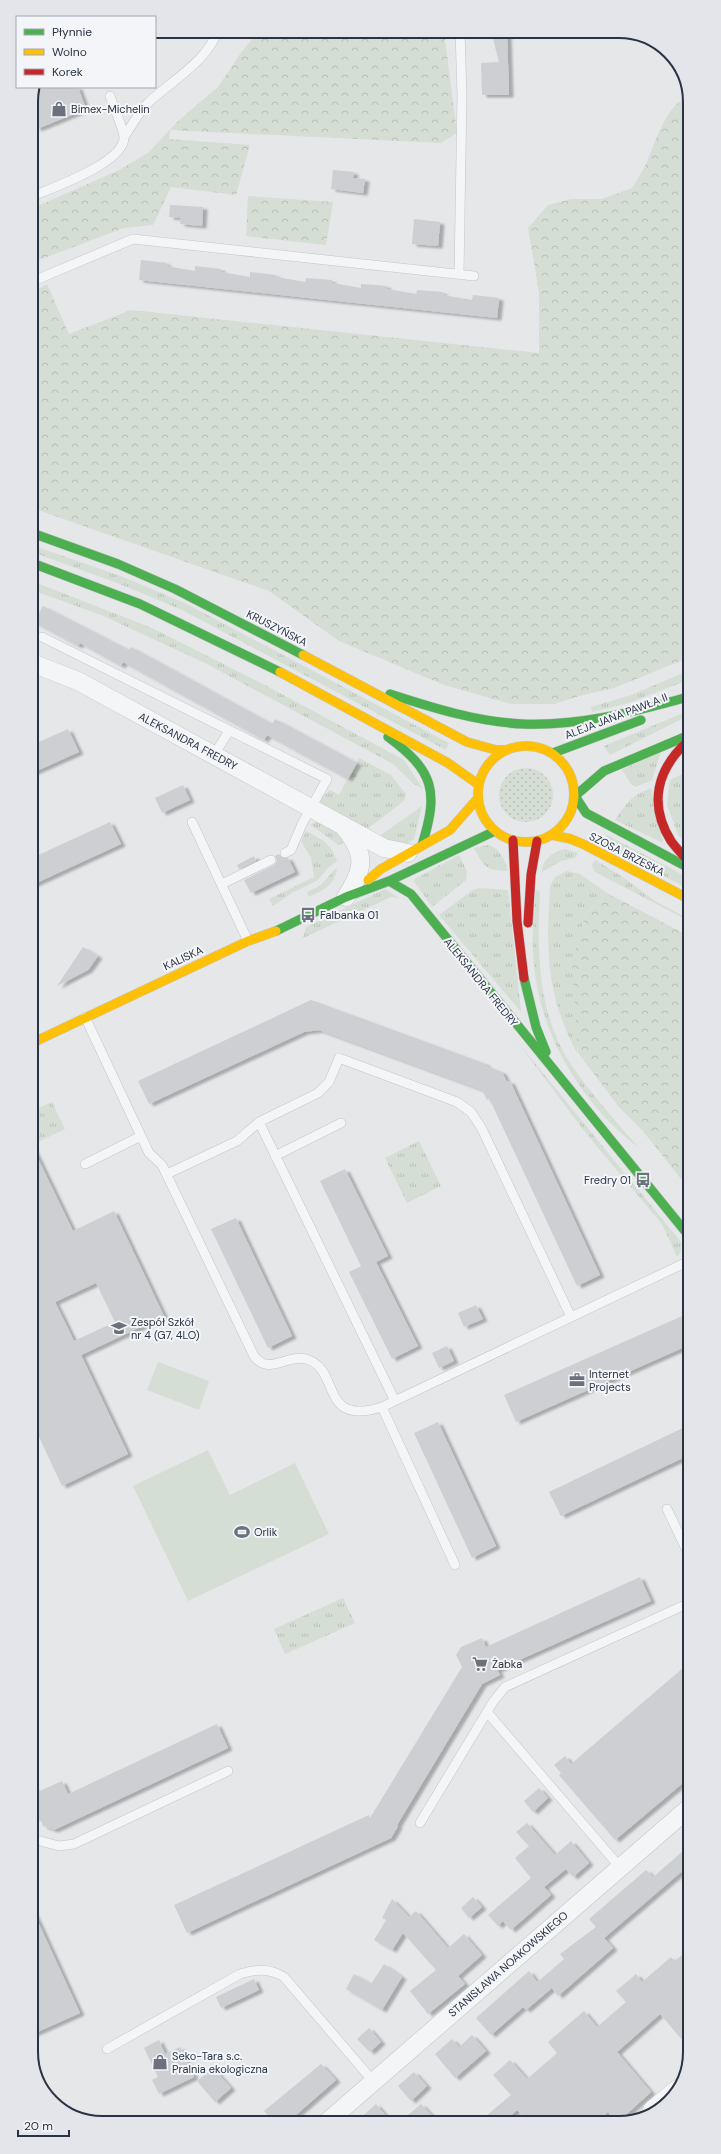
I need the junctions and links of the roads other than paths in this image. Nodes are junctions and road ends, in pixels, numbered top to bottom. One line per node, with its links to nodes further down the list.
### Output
1 (213, 38): 4 (lane)
2 (460, 38): 6 (lane)
3 (110, 96): 4 (lane)
4 (124, 137): 5 (lane)
5 (38, 194)
6 (459, 274): 7 (lane); 8 (lane)
7 (474, 276)
8 (38, 279)
9 (38, 535): 13 (main road, KRUSZYŃSKA)
10 (38, 565): 16 (main road)
11 (42, 637): 17 (lane)
12 (38, 665): 22 (street, ALEKSANDRA FREDRY)
13 (356, 682): 14 (main road); 20 (main road, KRUSZYŃSKA)
14 (683, 698)
15 (683, 702): 21 (main road, ALEJA JANA PAWŁA II)
16 (351, 711): 23 (main road); 33 (main road)
17 (229, 731): 22 (lane); 26 (lane)
18 (683, 737): 24 (main road)
19 (683, 745): 35 (main road)
20 (507, 750): 21 (main road); 23 (main road)
21 (553, 753): 24 (main road)
22 (214, 755): 26 (street, ALEKSANDRA FREDRY)
23 (479, 785): 25 (main road)
24 (575, 796): 30 (main road); 37 (main road, SZOSA BRZESKA)
25 (478, 798): 29 (main road); 33 (main road, KALISKA)
26 (312, 808): 28 (street, ALEKSANDRA FREDRY); 34 (lane)
27 (192, 822): 39 (lane)
28 (341, 823): 33 (street, ALEKSANDRA FREDRY); 41 (street, ALEKSANDRA FREDRY)
29 (495, 831): 31 (main road); 38 (main road, KALISKA)
30 (552, 835): 32 (main road); 40 (main road, SZOSA BRZESKA)
31 (513, 840): 32 (main road); 43 (main road, ALEKSANDRA FREDRY)
32 (537, 841): 43 (main road, ALEKSANDRA FREDRY)
33 (415, 849): 41 (main road, KALISKA)
34 (286, 853)
35 (683, 855)
36 (271, 860): 39 (lane)
37 (683, 865)
38 (389, 881): 41 (main road, KALISKA); 46 (main road, ALEKSANDRA FREDRY)
39 (222, 884): 42 (lane)
40 (683, 896)
41 (346, 897): 42 (main road, KALISKA)
42 (248, 941): 44 (main road, KALISKA)
43 (524, 980): 46 (main road, ALEKSANDRA FREDRY)
44 (86, 1017): 45 (main road, KALISKA); 49 (lane)
45 (38, 1040)
46 (568, 1090): 53 (main road, ALEKSANDRA FREDRY)
47 (259, 1122): 50 (lane); 52 (lane); 55 (lane)
48 (341, 1123): 50 (lane)
49 (141, 1136): 51 (lane); 52 (lane)
50 (275, 1156): 56 (lane)
51 (85, 1164)
52 (167, 1174): 57 (lane)
53 (683, 1229)
54 (683, 1264): 55 (lane)
55 (571, 1317): 56 (lane)
56 (395, 1401): 57 (lane)
57 (382, 1408): 60 (lane)
58 (667, 1509): 59 (lane)
59 (683, 1542)
60 (455, 1565)
61 (683, 1606): 62 (lane)
62 (487, 1712): 65 (lane); 67 (lane)
63 (228, 1771): 66 (lane)
64 (683, 1813): 67 (street, STANISŁAWA NOAKOWSKIEGO)
65 (420, 1823)
66 (38, 1840)
67 (619, 1866): 69 (street, STANISŁAWA NOAKOWSKIEGO)
68 (107, 2049): 69 (lane)
69 (373, 2081): 70 (street, STANISŁAWA NOAKOWSKIEGO)
70 (334, 2116)

